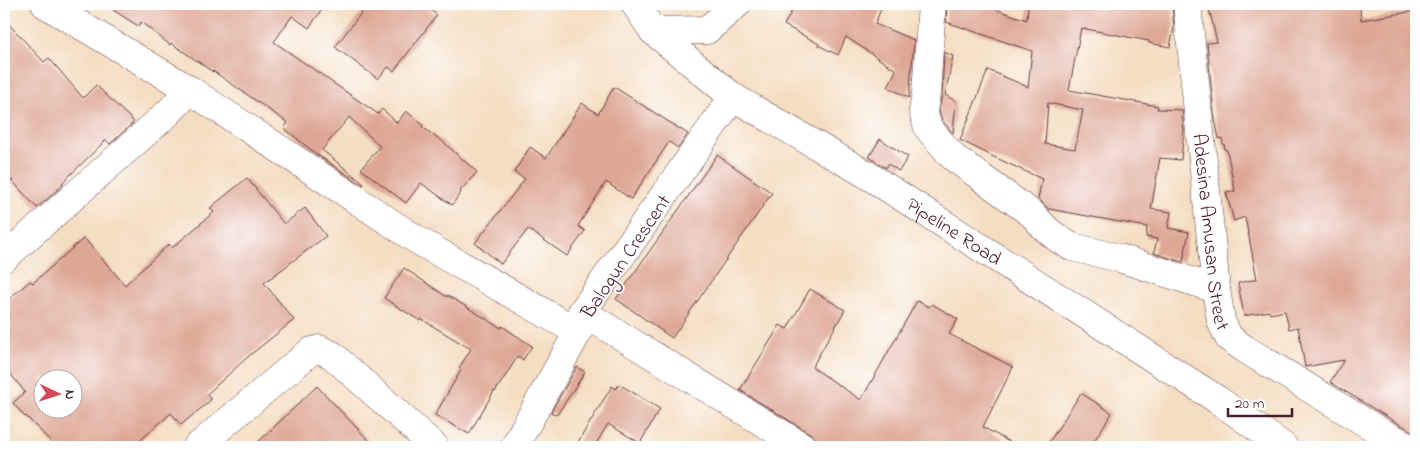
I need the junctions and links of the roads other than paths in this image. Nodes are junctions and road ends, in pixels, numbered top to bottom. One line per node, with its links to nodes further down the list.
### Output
1 (45, 4): 7 (street)
2 (635, 4): 6 (street, Pipeline Road)
3 (737, 4): 6 (street)
4 (932, 4): 10 (street)
5 (1187, 4): 10 (street, Adesina Amusan Street)
6 (653, 31): 8 (street, Pipeline Road)
7 (190, 90): 9 (street); 11 (street)
8 (734, 97): 11 (street, Balogun Crescent); 16 (street, Pipeline Road)
9 (4, 258)
10 (1216, 289): 17 (street, Adesina Amusan Street)
11 (580, 322): 14 (street, Balogun Crescent); 15 (street)
12 (197, 447): 13 (street)
13 (435, 447)
14 (514, 447)
15 (803, 447)
16 (1284, 447)
17 (1408, 447)

